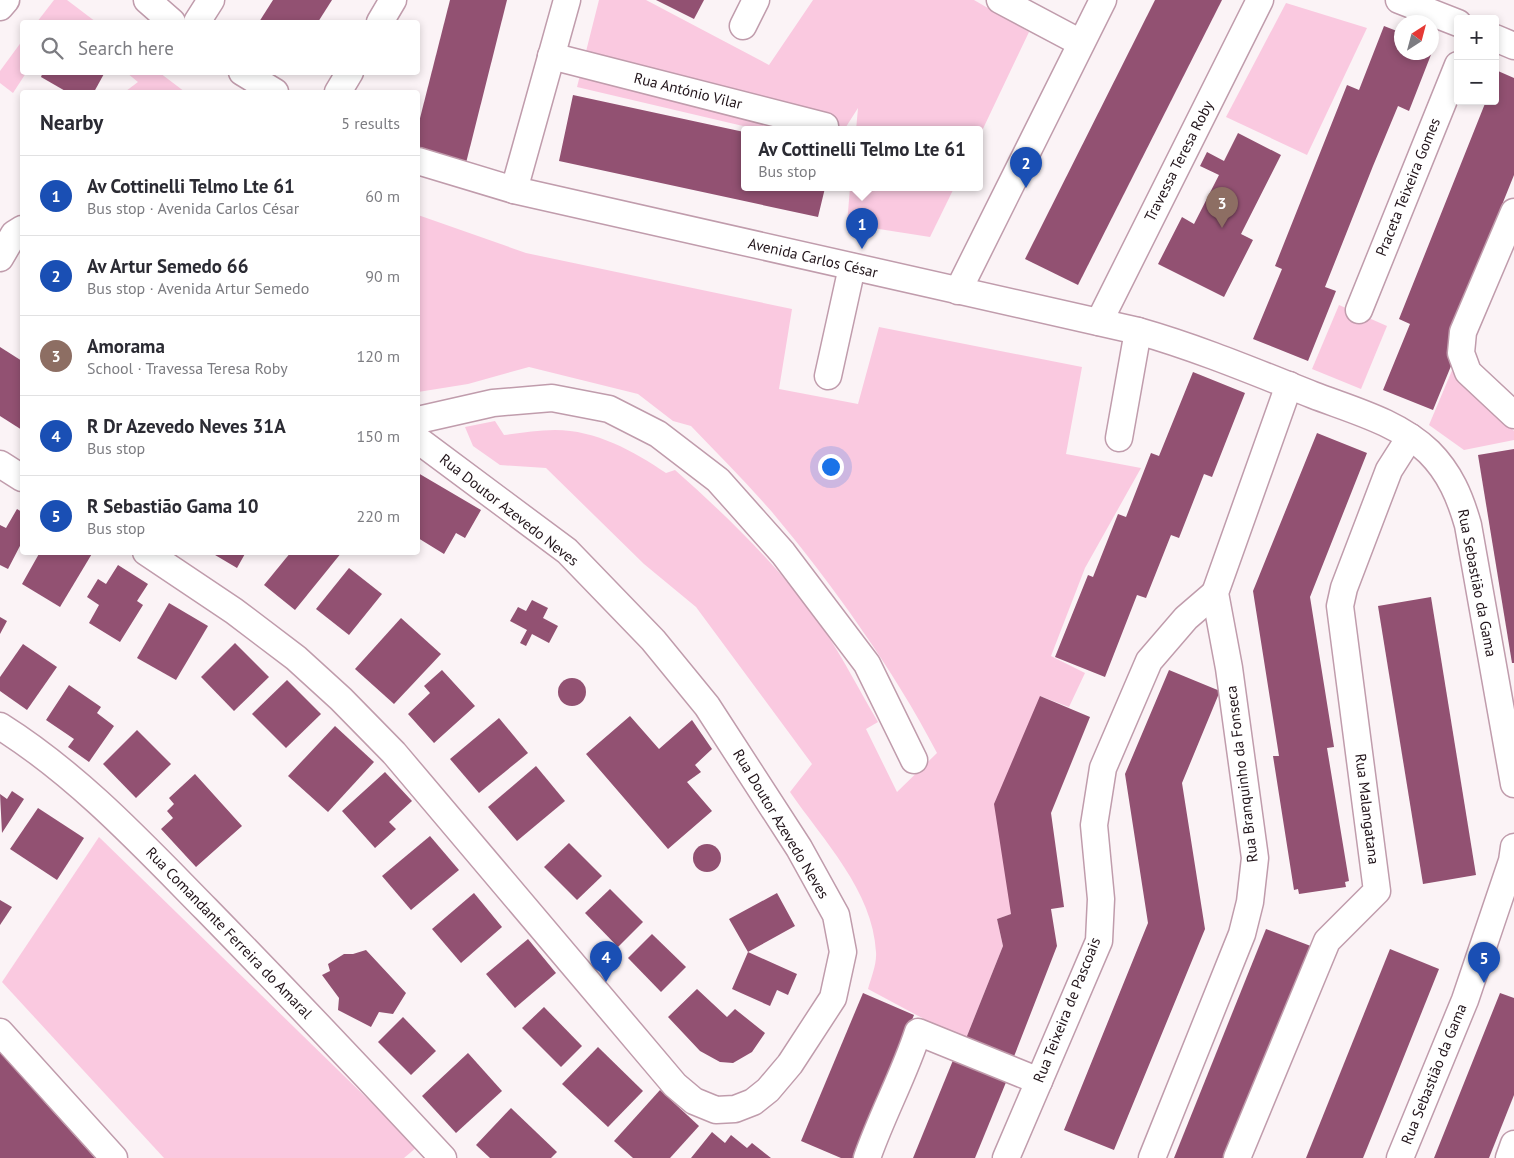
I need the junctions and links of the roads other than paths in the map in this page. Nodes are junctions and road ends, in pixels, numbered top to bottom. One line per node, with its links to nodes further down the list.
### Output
1 (6, 0): 11 (street)
2 (146, 0): 12 (street)
3 (211, 0): 13 (street)
4 (393, 0): 14 (street)
5 (567, 0): 20 (street)
6 (756, 0): 16 (street)
7 (1000, 0): 18 (street)
8 (1103, 0): 18 (street)
9 (1260, 0): 35 (street, Travessa Teresa Roby)
10 (1399, 0): 15 (street)
11 (0, 7)
12 (170, 20)
13 (198, 20)
14 (381, 20)
15 (1454, 21)
16 (743, 26)
17 (1499, 40): 19 (street)
18 (1081, 43): 33 (street)
19 (1514, 46)
20 (550, 56): 26 (street, Rua António Vilar); 28 (street)
21 (247, 75): 24 (street)
22 (348, 75): 25 (street)
23 (1454, 75): 34 (street, Praceta Teixeira Gomes)
24 (272, 90)
25 (339, 90)
26 (825, 126)
27 (420, 162): 28 (street, Avenida Carlos César)
28 (514, 190): 32 (street, Avenida Carlos César)
29 (1514, 212): 40 (street)
30 (20, 230): 31 (street)
31 (0, 258)
32 (852, 267): 33 (street, Avenida Carlos César); 38 (street)
33 (958, 291): 35 (street, Avenida Carlos César)
34 (1359, 310)
35 (1099, 322): 36 (street, Avenida Carlos César)
36 (1138, 331): 37 (street, Avenida Carlos César); 43 (street)
37 (1210, 353): 39 (street, Rua Sebastião da Gama)
38 (828, 376)
39 (1289, 385): 42 (street, Rua Sebastião da Gama); 48 (street)
40 (1514, 415)
41 (420, 420): 50 (street)
42 (1410, 436): 51 (street, Rua Sebastião da Gama); 61 (street, Rua Malangatana)
43 (1118, 438)
44 (420, 441): 47 (street, Rua Doutor Azevedo Neves)
45 (0, 464): 46 (street)
46 (20, 477)
47 (150, 555)
48 (1214, 593): 54 (street, Rua Teixeira de Pascoais); 60 (street, Rua Branquinho da Fonseca)
49 (0, 726): 57 (street, Rua Comandante Ferreira do Amaral)
50 (914, 760)
51 (1513, 769)
52 (1514, 847): 62 (street, Rua Sebastião da Gama)
53 (0, 1032): 56 (street)
54 (1039, 1081): 58 (street); 59 (street, Rua Teixeira de Pascoais)
55 (1514, 1144): 63 (street)
56 (114, 1158)
57 (443, 1158)
58 (867, 1158)
59 (1006, 1158)
60 (1152, 1158)
61 (1237, 1158)
62 (1400, 1158)
63 (1509, 1158)

